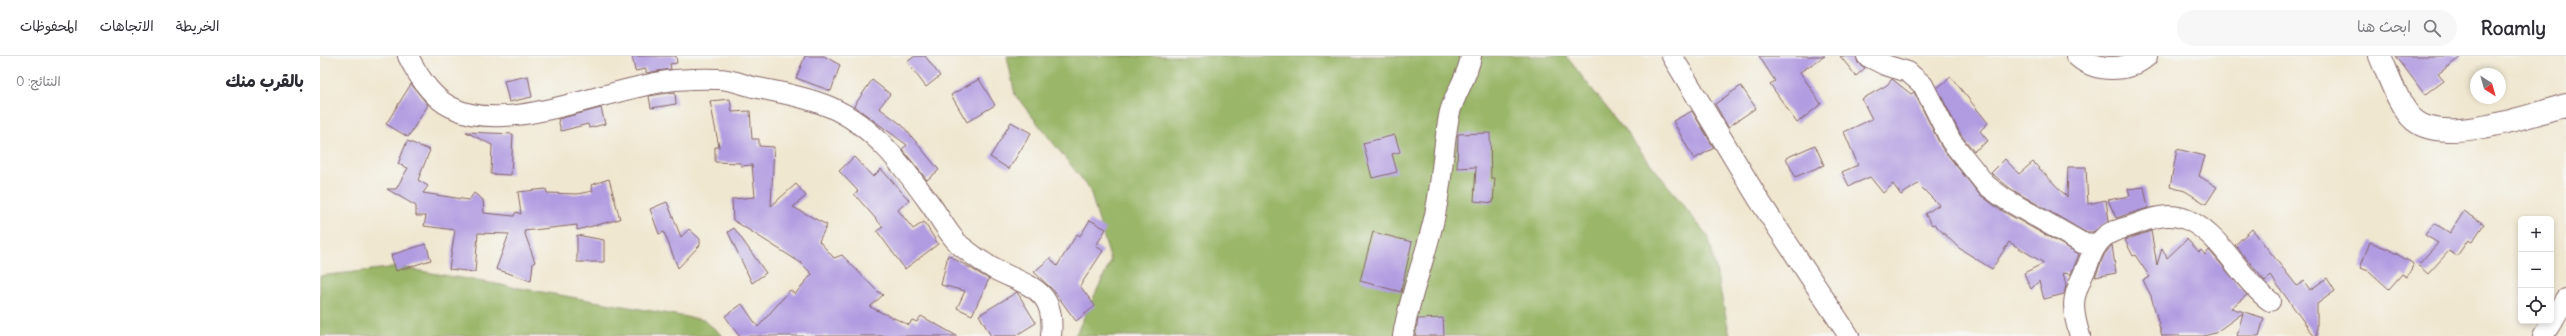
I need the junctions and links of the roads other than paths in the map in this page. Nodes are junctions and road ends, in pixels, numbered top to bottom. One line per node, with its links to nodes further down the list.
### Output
1 (408, 56): 12 (street)
2 (1471, 56): 13 (street)
3 (1672, 56): 14 (street)
4 (1867, 56): 9 (street)
5 (2078, 56): 6 (main road)
6 (2146, 56)
7 (2380, 56): 8 (main road)
8 (2566, 105)
9 (2098, 244): 11 (street); 15 (street)
10 (2566, 299): 16 (street)
11 (2270, 301)
12 (1051, 336)
13 (1403, 336)
14 (1849, 336)
15 (2080, 336)
16 (2543, 336)

